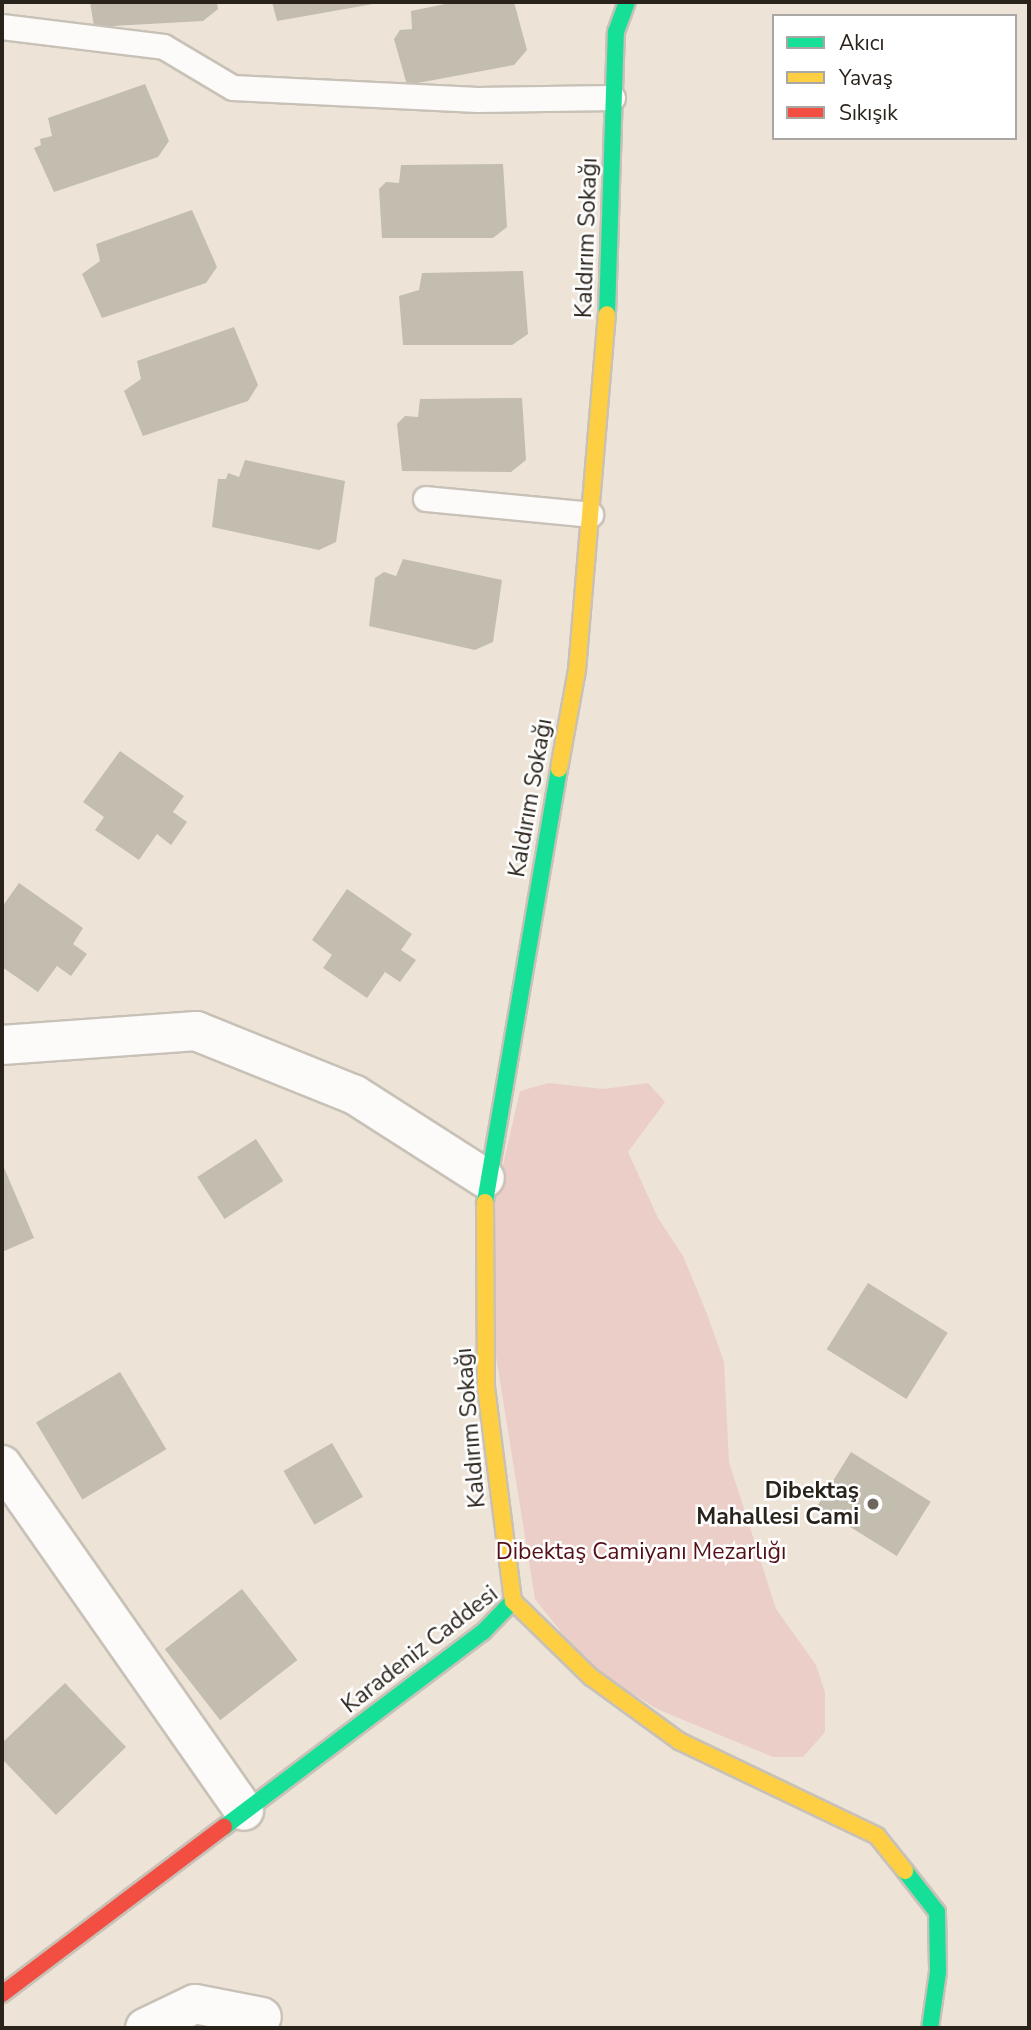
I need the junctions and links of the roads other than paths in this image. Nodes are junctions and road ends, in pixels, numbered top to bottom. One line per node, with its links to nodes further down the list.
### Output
1 (627, 2): 3 (street, Kaldırım Sokağı)
2 (2, 27): 3 (lane)
3 (613, 98): 5 (street, Kaldırım Sokağı)
4 (426, 499): 5 (lane)
5 (592, 515): 7 (street, Kaldırım Sokağı)
6 (2, 1045): 7 (street)
7 (485, 1178): 9 (street, Kaldırım Sokağı)
8 (2, 1465): 10 (street)
9 (513, 1601): 10 (street, Karadeniz Caddesi); 14 (street, Karadeniz Caddesi)
10 (244, 1811): 11 (street, Karadeniz Caddesi)
11 (2, 1994)
12 (262, 2017): 13 (street)
13 (145, 2028)
14 (930, 2028)

